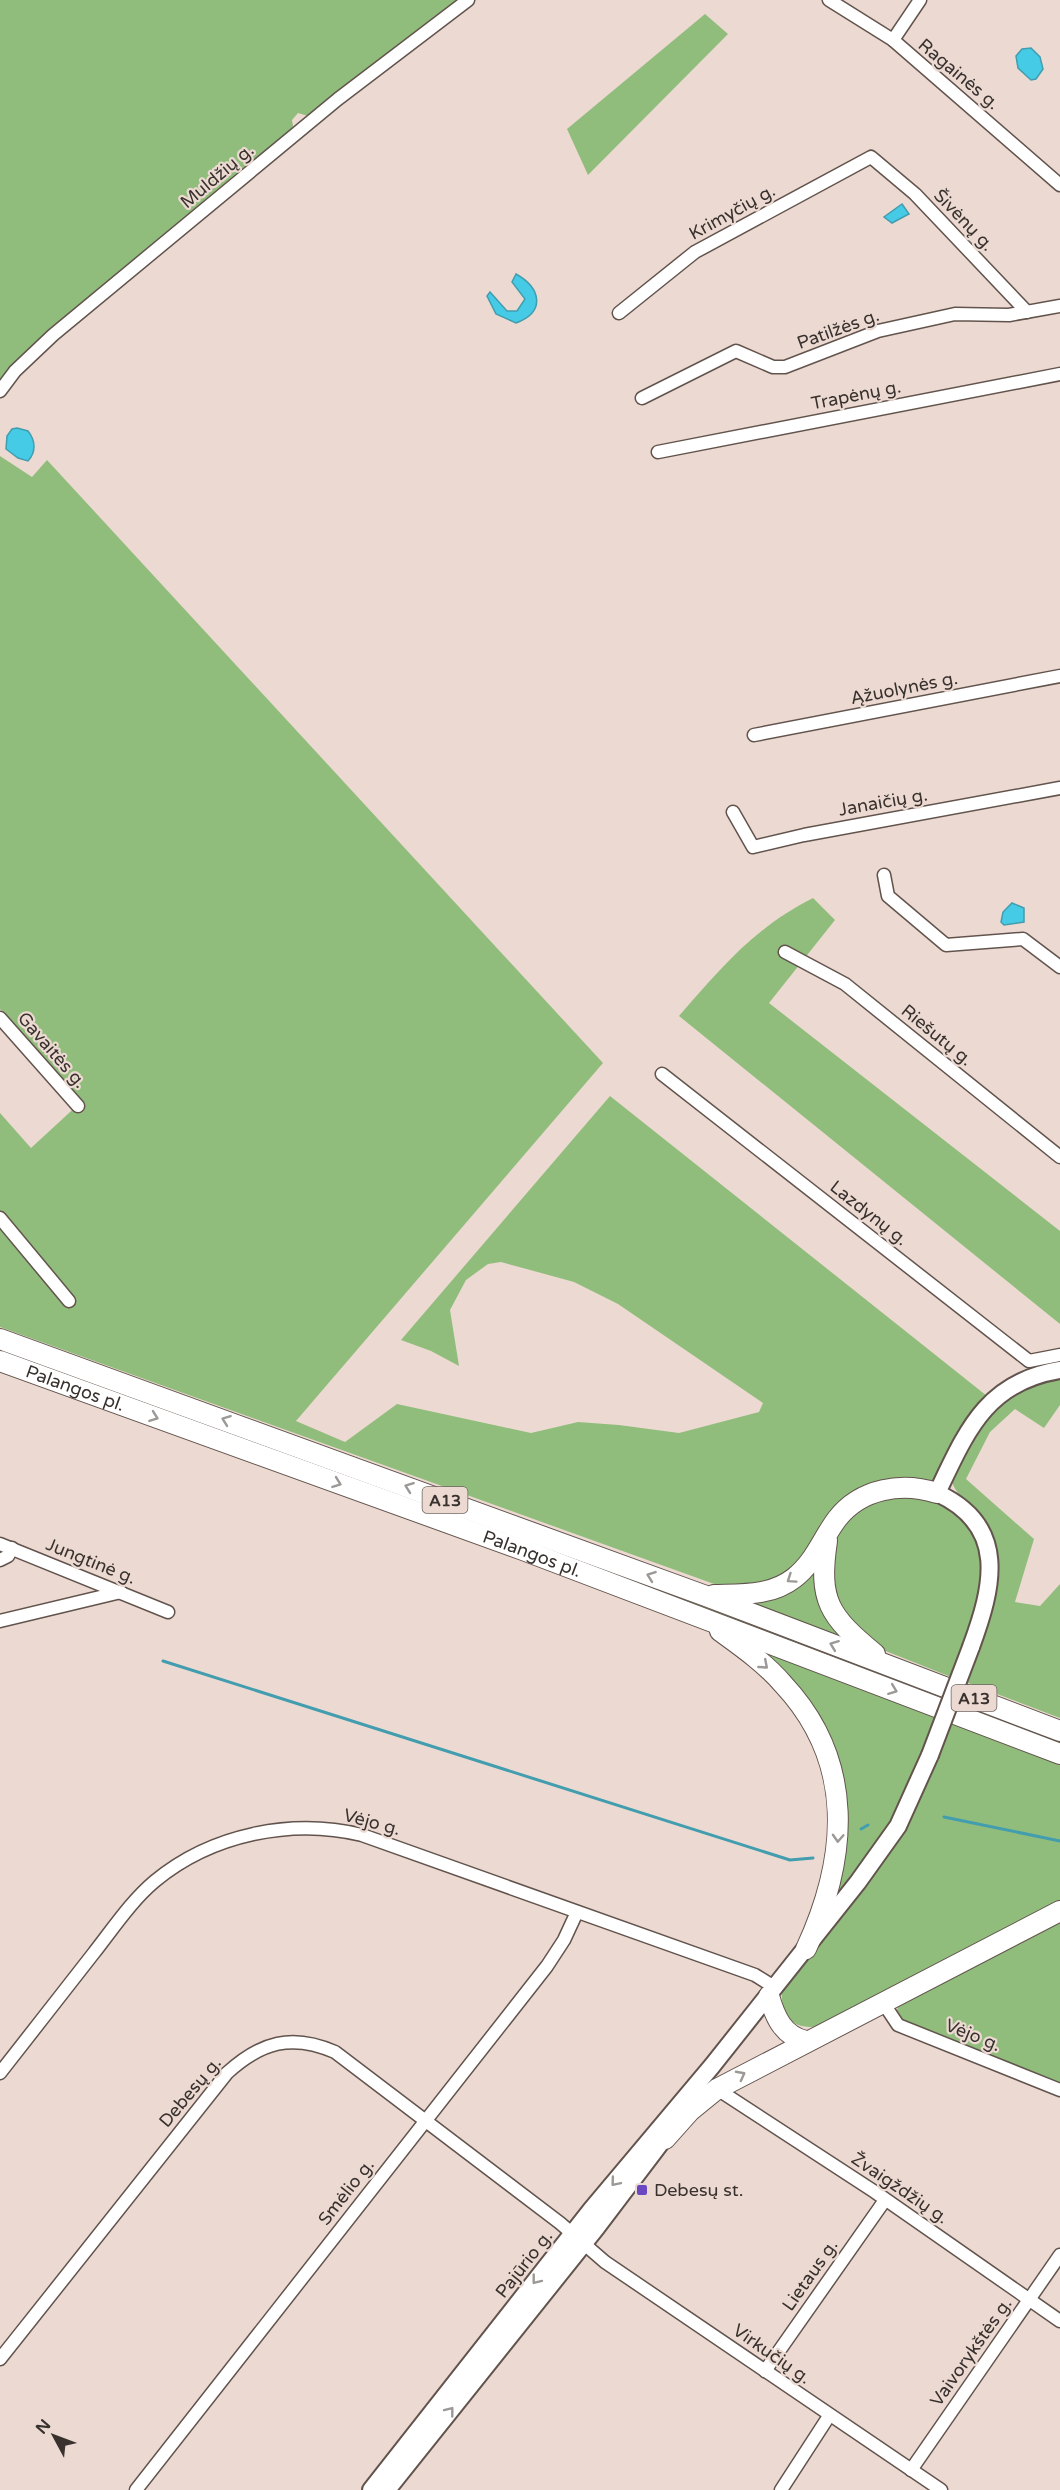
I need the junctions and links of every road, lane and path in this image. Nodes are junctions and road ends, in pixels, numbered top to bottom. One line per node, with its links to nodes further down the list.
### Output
1 (468, 0): 11 (street, Muldžių g.)
2 (829, 0): 4 (street, Ragainės g.)
3 (920, 0): 4 (street)
4 (892, 40): 6 (street, Ragainės g.)
5 (871, 157): 8 (street, Šivėnų g.); 9 (street, Krimyčių g.)
6 (1060, 185)
7 (1060, 306): 8 (street, Patilžės g.)
8 (1027, 312): 12 (street, Patilžės g.)
9 (619, 313)
10 (1060, 374): 13 (street, Trapėnų g.)
11 (0, 391)
12 (642, 398)
13 (658, 452)
14 (1060, 676): 15 (street, Ąžuolynės g.)
15 (754, 735)
16 (1060, 788): 17 (street, Janaičių g.)
17 (733, 812)
18 (884, 875): 20 (street)
19 (785, 952): 24 (street, Riešutų g.)
20 (1060, 967)
21 (0, 1018): 23 (street, Gavaitės g.)
22 (662, 1074): 28 (street, Lazdynų g.)
23 (78, 1106)
24 (1060, 1157)
25 (0, 1218): 26 (street)
26 (69, 1301)
27 (0, 1339): 36 (highway, Palangos pl. / A13, one-way to 27)
28 (1060, 1355)
29 (0, 1361): 38 (highway, Palangos pl. / A13, one-way to 38)
30 (1060, 1370): 31 (main road)
31 (937, 1493): 32 (highway); 45 (main road, Pajūrio g., bridge)
32 (828, 1535): 36 (highway, one-way to 36); 40 (highway)
33 (6, 1546): 34 (street); 35 (street, Jungtinė g.)
34 (0, 1560)
35 (121, 1592): 37 (street, Jungtinė g.); 39 (street)
36 (706, 1596): 40 (highway, Palangos pl. / A13, one-way to 36)
37 (168, 1612)
38 (701, 1617): 42 (highway, Palangos pl. / A13, one-way to 42); 45 (highway, one-way to 45)
39 (0, 1621)
40 (888, 1665): 41 (highway, Palangos pl. / A13)
41 (1060, 1731)
42 (1060, 1754)
43 (1060, 1911): 47 (highway)
44 (577, 1912): 46 (street, Vėjo g.); 50 (street, Vėjo g.); 53 (street, Smėlio g.)
45 (806, 1949): 46 (main road, Pajūrio g.)
46 (773, 1992): 48 (highway); 49 (main road, Pajūrio g.)
47 (882, 2001): 48 (highway); 52 (street, Vėjo g.)
48 (806, 2041): 51 (highway, one-way to 48)
49 (712, 2066): 54 (main road, Pajūrio g.); 56 (main road, Pajūrio g., one-way to 56)
50 (0, 2073)
51 (717, 2089): 54 (highway); 55 (street, Žvaigždžių g.)
52 (1060, 2090)
53 (425, 2120): 56 (street, Debesų g.); 60 (street, Debesų g.); 64 (street, Smėlio g.)
54 (665, 2139): 56 (main road, Pajūrio g.)
55 (885, 2200): 58 (street, Žvaigždžių g.); 61 (street, Lietaus g.)
56 (578, 2239): 61 (street, Virkučių g.); 65 (main road, Pajūrio g., one-way to 65); 66 (main road, Pajūrio g., one-way to 56)
57 (1060, 2255): 58 (street, Vaivorykštės g.)
58 (1029, 2300): 59 (street, Žvaigždžių g.); 63 (street, Vaivorykštės g.)
59 (1060, 2321)
60 (0, 2359)
61 (765, 2371): 62 (street, Virkučių g.)
62 (829, 2416): 63 (street, Virkučių g.); 67 (street)
63 (911, 2470): 68 (street, Virkučių g.)
64 (136, 2490)
65 (371, 2490)
66 (387, 2490)
67 (781, 2490)
68 (941, 2490)

